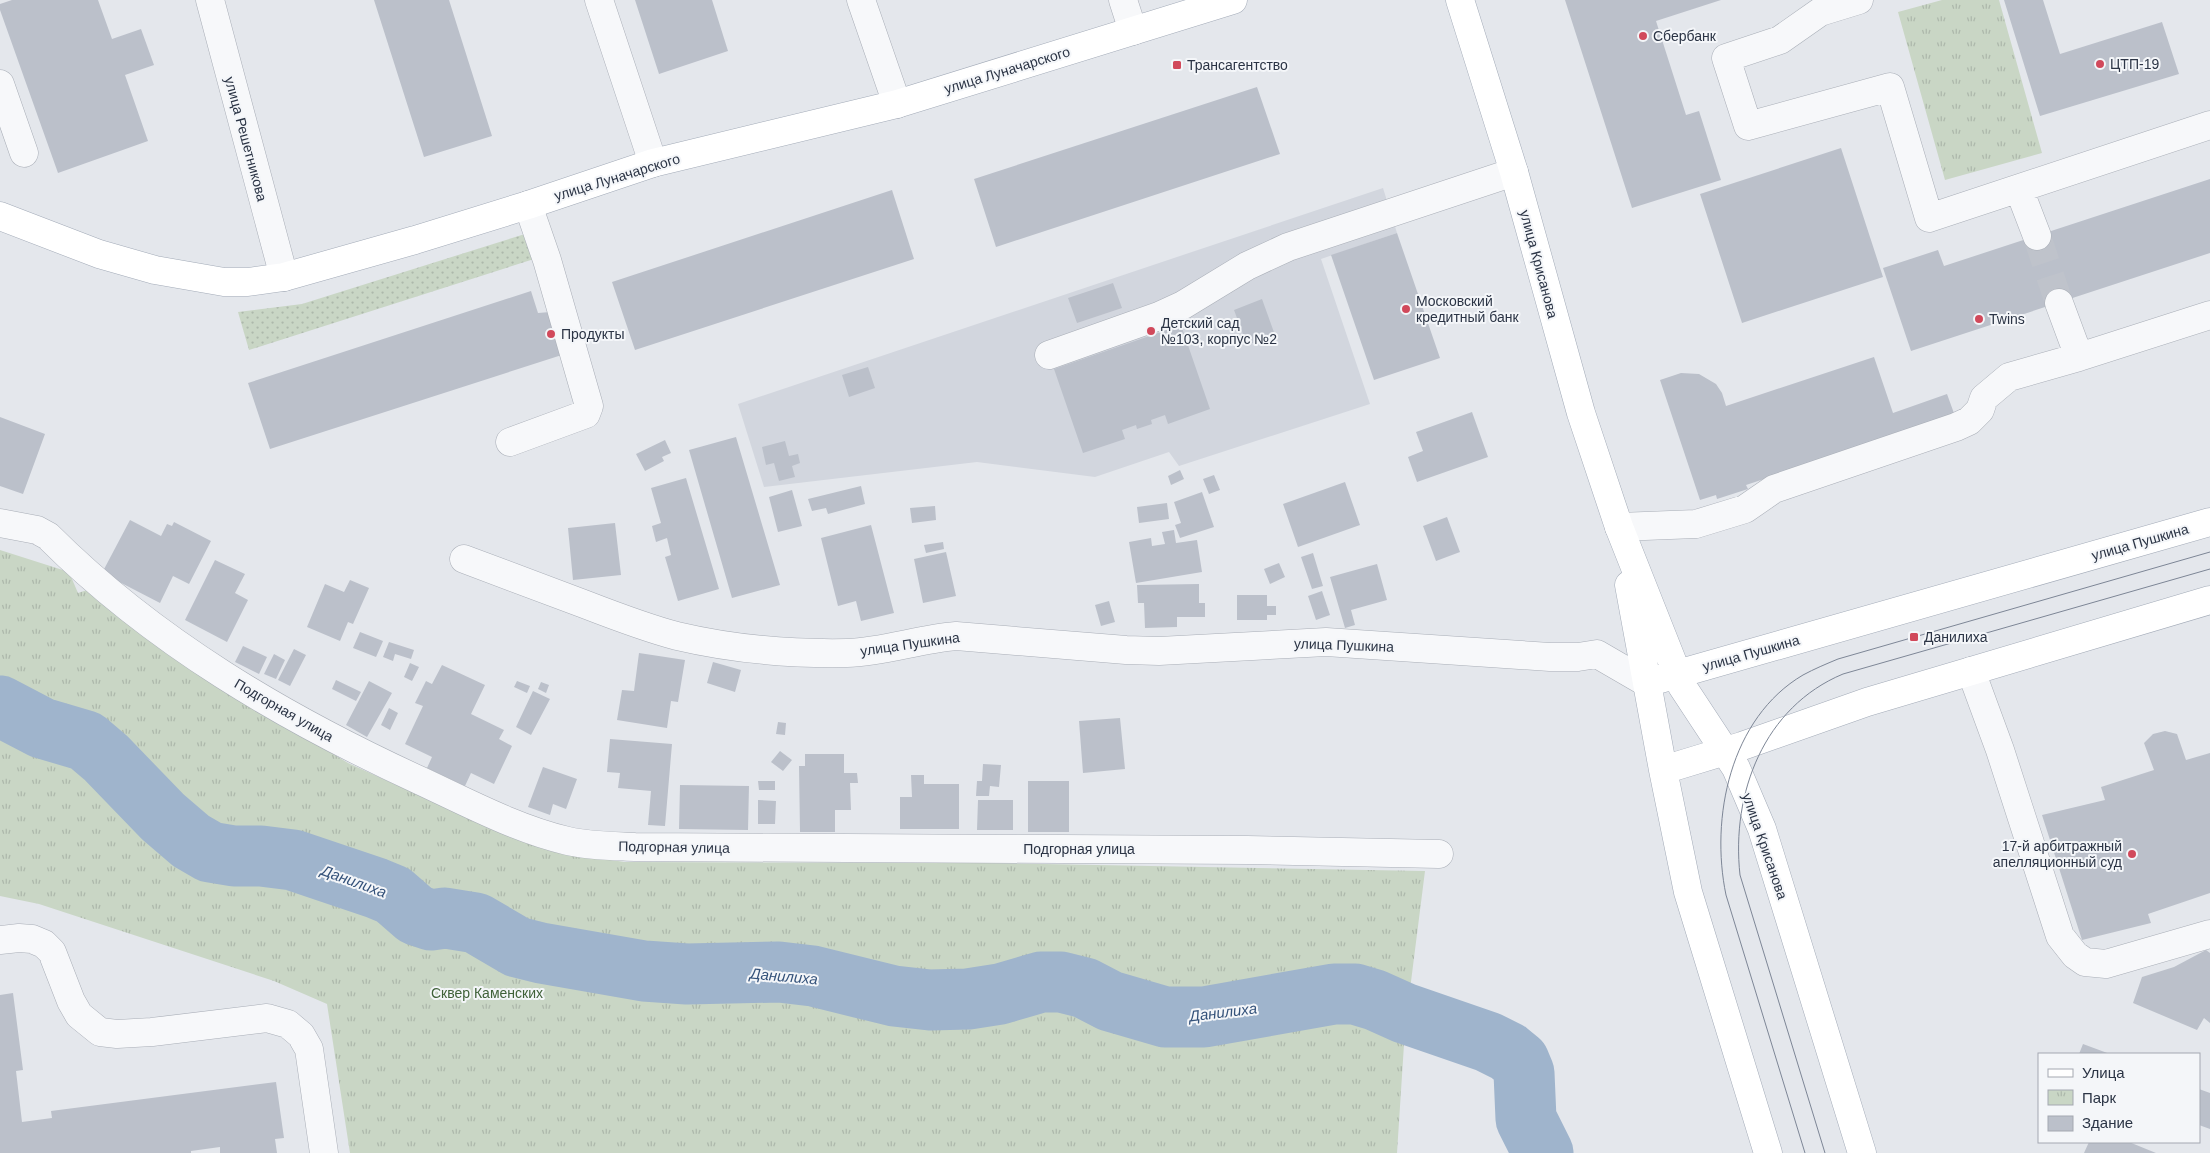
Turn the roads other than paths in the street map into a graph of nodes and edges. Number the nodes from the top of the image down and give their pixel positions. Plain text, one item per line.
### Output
1 (210, 0) edge
2 (599, 0) edge
3 (862, 0) edge
4 (1123, 0) edge
5 (1233, 0) edge
6 (1460, 0) edge
7 (1859, 0) edge
8 (1133, 32) junction
9 (0, 84) edge
10 (896, 104) junction
11 (2210, 125) edge
12 (24, 153) dead end
13 (653, 163) junction
14 (1514, 172) junction
15 (2019, 189) junction
16 (528, 205) junction
17 (0, 216) edge
18 (2036, 236) tunnel mouth
19 (284, 277) junction
20 (2059, 303) tunnel mouth
21 (2210, 314) edge
22 (1049, 355) dead end
23 (2078, 357) junction
24 (510, 442) dead end
25 (2210, 522) edge
26 (0, 523) edge
27 (1619, 527) junction
28 (464, 559) dead end
29 (2210, 600) edge
30 (1971, 672) junction
31 (1677, 674) junction
32 (1646, 683) junction
33 (1725, 751) junction
34 (1662, 770) junction
35 (1439, 854) dead end
36 (2210, 934) edge
37 (0, 940) edge
38 (324, 1153) edge
39 (1768, 1153) edge
40 (1862, 1153) edge

1 - 19 street, улица Решетникова
2 - 13 street
3 - 10 street
4 - 8 street
5 - 8 main road, улица Луначарского
6 - 14 main road, улица Крисанова
7 - 15 street
8 - 10 main road, улица Луначарского
9 - 12 street
10 - 13 main road, улица Луначарского
11 - 15 street
13 - 16 main road, улица Луначарского
14 - 22 street
14 - 27 main road, улица Крисанова
15 - 18 street
16 - 19 main road, улица Луначарского
16 - 24 street
17 - 19 main road, улица Луначарского
20 - 23 street
21 - 23 street
23 - 27 street
25 - 31 main road, улица Пушкина
26 - 35 street, Подгорная улица
27 - 31 main road, улица Крисанова
27 - 32 main road, улица Крисанова
28 - 32 street, улица Пушкина
29 - 30 main road
30 - 33 main road
30 - 36 street
31 - 32 main road, улица Пушкина
31 - 33 main road, улица Крисанова
32 - 34 main road, улица Крисанова
33 - 34 main road
33 - 40 main road, улица Крисанова
34 - 39 main road, улица Крисанова
37 - 38 street

